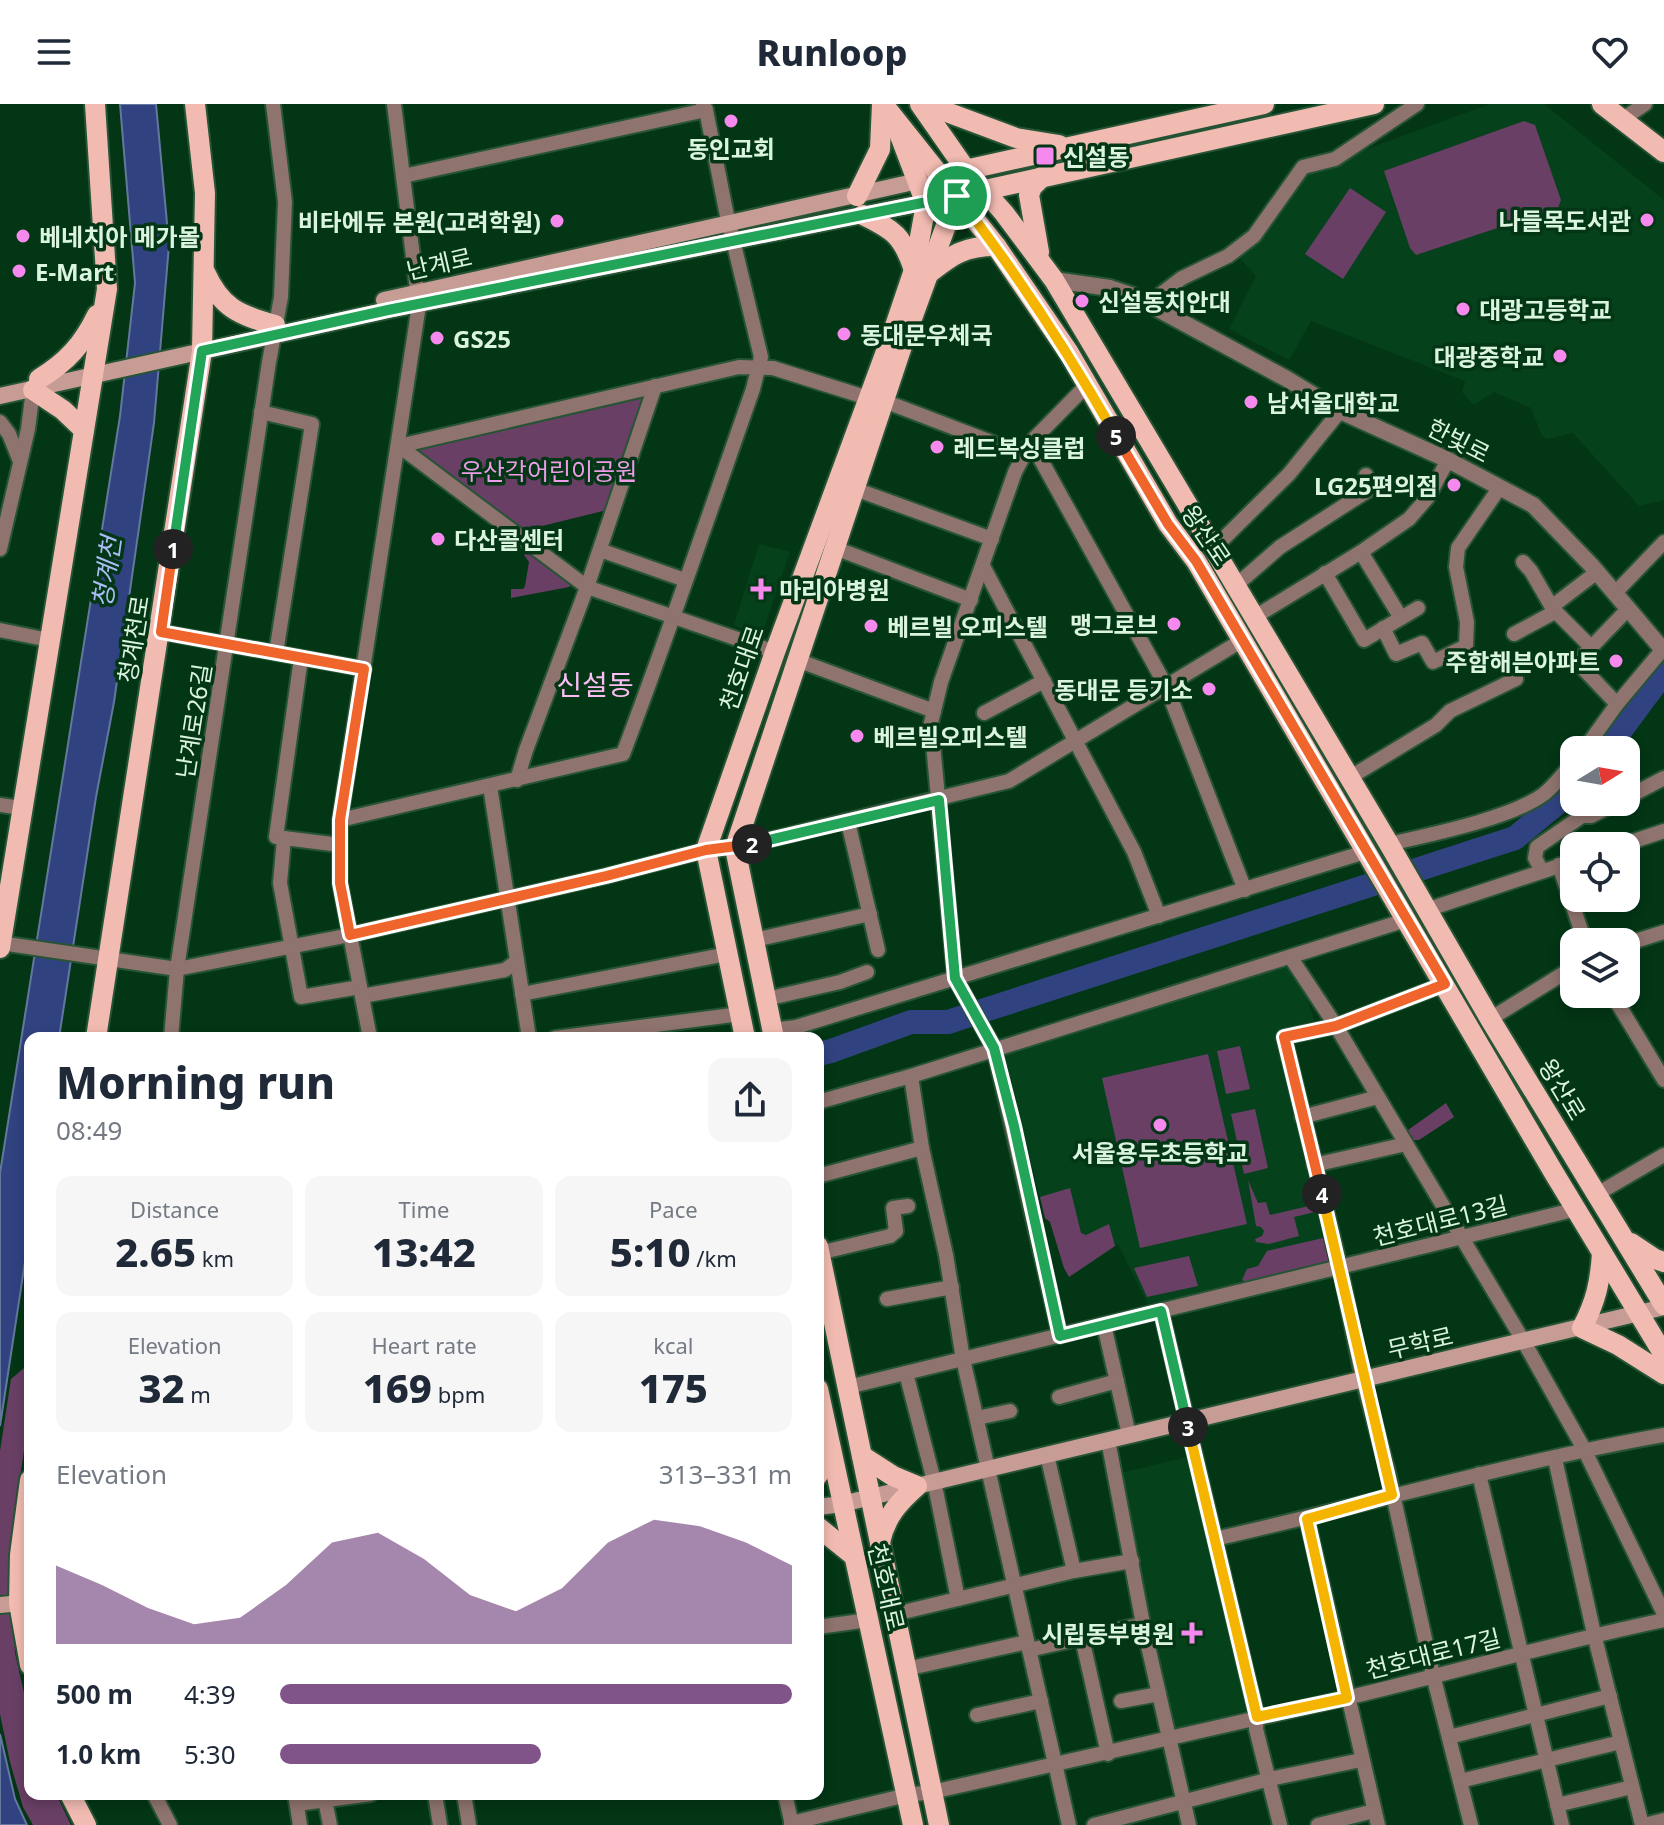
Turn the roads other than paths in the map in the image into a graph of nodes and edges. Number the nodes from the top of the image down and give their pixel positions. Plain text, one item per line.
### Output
1 (95, 104) edge
2 (195, 104) edge
3 (202, 104) edge
4 (273, 104) edge
5 (394, 104) edge
6 (882, 104) edge
7 (923, 104) edge
8 (1264, 104) edge
9 (1374, 104) edge
10 (1417, 104) edge
11 (1602, 104) edge
12 (1645, 104) edge
13 (704, 107) edge
14 (1623, 119) junction
15 (895, 121) junction
16 (1075, 147) junction
17 (1664, 152) edge
18 (1039, 154) junction
19 (966, 170) junction
20 (403, 176) junction
21 (940, 176) junction
22 (1043, 176) junction
23 (917, 182) junction
24 (984, 190) junction
25 (957, 196) junction
26 (926, 204) junction
27 (860, 205) junction
28 (729, 223) junction
29 (734, 242) junction
30 (996, 246) junction
31 (1040, 260) junction
32 (204, 269) junction
33 (921, 272) junction
34 (1054, 280) junction
35 (106, 297) junction
36 (418, 299) junction
37 (1153, 306) junction
38 (274, 330) junction
39 (197, 347) junction
40 (759, 366) junction
41 (91, 372) junction
42 (36, 384) junction
43 (1087, 385) junction
44 (655, 386) junction
45 (0, 388) edge
46 (0, 396) edge
47 (876, 399) junction
48 (1340, 411) junction
49 (261, 412) junction
50 (0, 422) edge
51 (84, 430) junction
52 (399, 446) junction
53 (1028, 448) junction
54 (19, 459) junction
55 (1448, 460) junction
56 (1366, 475) dead end
57 (1500, 487) junction
58 (855, 489) junction
59 (992, 539) junction
60 (1664, 542) edge
61 (835, 548) junction
62 (0, 549) edge
63 (1213, 549) junction
64 (600, 550) junction
65 (1361, 552) junction
66 (1523, 562) dead end
67 (983, 566) junction
68 (1597, 572) junction
69 (1325, 573) junction
70 (685, 580) junction
71 (587, 587) junction
72 (1234, 587) junction
73 (1615, 593) junction
74 (971, 600) junction
75 (1418, 608) dead end
76 (1553, 609) junction
77 (1628, 609) junction
78 (1253, 618) junction
79 (1401, 618) junction
80 (674, 619) junction
81 (1383, 628) junction
82 (0, 630) edge
83 (161, 632) junction
84 (1514, 634) dead end
85 (49, 640) junction
86 (1241, 641) junction
87 (227, 646) junction
88 (1592, 648) junction
89 (1663, 650) edge
90 (775, 652) junction
91 (276, 653) junction
92 (301, 658) junction
93 (797, 660) junction
94 (364, 669) junction
95 (1516, 679) dead end
96 (1044, 681) junction
97 (1166, 686) junction
98 (1617, 704) junction
99 (934, 711) junction
100 (984, 713) dead end
101 (1594, 736) edge
102 (1076, 741) junction
103 (1560, 776) edge
104 (1349, 778) junction
105 (1664, 778) edge
106 (517, 780) junction
107 (490, 786) junction
108 (1640, 791) edge
109 (939, 800) junction
110 (0, 805) edge
111 (22, 808) junction
112 (1582, 816) edge
113 (340, 820) junction
114 (848, 822) junction
115 (1664, 831) edge
116 (280, 837) junction
117 (1640, 839) edge
118 (340, 845) junction
119 (1390, 846) junction
120 (735, 848) junction
121 (706, 850) junction
122 (1367, 854) junction
123 (1560, 865) edge
124 (1542, 871) junction
125 (1245, 890) junction
126 (507, 899) junction
127 (1423, 905) junction
128 (1402, 912) junction
129 (870, 914) junction
130 (1159, 916) junction
131 (1664, 932) edge
132 (350, 935) junction
133 (754, 940) junction
134 (1640, 940) edge
135 (3, 945) edge
136 (292, 946) junction
137 (878, 950) dead end
138 (727, 954) junction
139 (102, 958) junction
140 (1291, 958) junction
141 (517, 961) junction
142 (177, 969) junction
143 (867, 972) dead end
144 (1560, 976) edge
145 (957, 981) junction
146 (1445, 984) junction
147 (361, 992) junction
148 (522, 994) junction
149 (766, 999) junction
150 (1620, 1008) edge
151 (740, 1014) junction
152 (1490, 1019) junction
153 (1336, 1026) junction
154 (96, 1032) edge
155 (172, 1032) edge
156 (369, 1032) edge
157 (528, 1032) edge
158 (601, 1032) edge
159 (743, 1032) edge
160 (773, 1032) edge
161 (780, 1032) edge
162 (992, 1044) junction
163 (911, 1076) junction
164 (1664, 1080) edge
165 (1378, 1097) junction
166 (824, 1100) edge
167 (1302, 1117) junction
168 (1406, 1144) junction
169 (922, 1148) junction
170 (1664, 1155) edge
171 (1314, 1165) junction
172 (824, 1174) edge
173 (1597, 1194) junction
174 (901, 1207) dead end
175 (1577, 1209) junction
176 (1462, 1239) junction
177 (1624, 1239) junction
178 (824, 1249) edge
179 (1602, 1253) junction
180 (1664, 1262) edge
181 (1340, 1267) junction
182 (824, 1274) edge
183 (952, 1287) junction
184 (887, 1299) dead end
185 (1664, 1306) edge
186 (1161, 1311) junction
187 (1639, 1314) junction
188 (1104, 1325) junction
189 (1582, 1328) junction
190 (1060, 1336) junction
191 (1524, 1342) junction
192 (1664, 1355) edge
193 (963, 1359) junction
194 (906, 1373) junction
195 (1664, 1374) edge
196 (1363, 1380) junction
197 (1117, 1381) junction
198 (848, 1387) junction
199 (1059, 1397) dead end
200 (1010, 1411) dead end
201 (824, 1417) edge
202 (977, 1418) junction
203 (1187, 1421) junction
204 (1129, 1435) junction
205 (1664, 1435) edge
206 (1108, 1440) junction
207 (1584, 1449) junction
208 (831, 1450) junction
209 (1047, 1455) junction
210 (862, 1456) junction
211 (1555, 1459) junction
212 (824, 1463) edge
213 (989, 1468) junction
214 (1479, 1474) junction
215 (925, 1484) junction
216 (1392, 1495) junction
217 (870, 1496) junction
218 (842, 1504) junction
219 (1307, 1519) junction
220 (24, 1525) edge
221 (824, 1532) edge
222 (1215, 1539) junction
223 (880, 1544) junction
224 (854, 1556) junction
225 (1132, 1561) junction
226 (1074, 1571) junction
227 (1016, 1585) junction
228 (958, 1599) junction
229 (13, 1604) edge
230 (895, 1614) junction
231 (1664, 1617) edge
232 (868, 1620) junction
233 (1143, 1624) junction
234 (824, 1626) edge
235 (1594, 1634) junction
236 (1082, 1638) junction
237 (24, 1643) edge
238 (1028, 1646) junction
239 (1520, 1653) junction
240 (906, 1669) junction
241 (1433, 1675) junction
242 (1159, 1694) junction
243 (1610, 1696) junction
244 (1347, 1698) junction
245 (1041, 1701) junction
246 (1121, 1701) dead end
247 (977, 1715) dead end
248 (1535, 1715) junction
249 (1257, 1717) junction
250 (1449, 1737) junction
251 (1169, 1739) junction
252 (1621, 1742) junction
253 (1108, 1754) junction
254 (1361, 1760) junction
255 (1546, 1761) junction
256 (1055, 1765) junction
257 (1270, 1779) junction
258 (1460, 1781) junction
259 (1632, 1787) junction
260 (932, 1792) junction
261 (907, 1795) junction
262 (73, 1800) edge
263 (157, 1800) edge
264 (296, 1800) edge
265 (325, 1800) edge
266 (436, 1800) edge
267 (465, 1800) edge
268 (786, 1800) edge
269 (1184, 1803) junction
270 (1557, 1805) junction
271 (1376, 1818) edge
272 (1664, 1820) edge
273 (791, 1824) edge
274 (86, 1825) edge
275 (170, 1825) edge
276 (300, 1825) edge
277 (330, 1825) edge
278 (440, 1825) edge
279 (469, 1825) edge
280 (913, 1825) edge
281 (939, 1825) edge
282 (1069, 1825) edge
283 (1094, 1825) edge
284 (1189, 1825) edge
285 (1280, 1825) edge
286 (1318, 1825) edge
287 (1471, 1825) edge
288 (1562, 1825) edge
289 (1643, 1825) edge

1 - 35 main road
2 - 3 street
2 - 32 main road, 청계천로
4 - 38 street, 난계로26길
5 - 20 street
6 - 15 main road
6 - 27 main road
7 - 16 main road
7 - 19 main road, 왕산로
8 - 16 main road
9 - 22 main road
10 - 37 street
11 - 14 main road
12 - 14 street
13 - 20 street
13 - 28 street
14 - 17 main road
15 - 21 main road, 왕산로
15 - 23 main road
16 - 18 main road
18 - 19 main road
18 - 22 main road
19 - 21 main road
19 - 24 main road, 왕산로
19 - 25 main road
20 - 36 street
21 - 23 main road, 난계로
21 - 25 main road, 왕산로
21 - 26 main road
22 - 24 main road
22 - 31 main road
23 - 26 main road
23 - 27 main road, 난계로
24 - 25 main road
24 - 31 main road, 왕산로
25 - 26 main road, 난계로
25 - 30 main road, 왕산로
25 - 33 main road
26 - 27 main road, 난계로
26 - 33 main road
27 - 28 main road, 난계로
27 - 29 main road, 난계로
27 - 33 main road
28 - 29 street
28 - 36 main road, 난계로
29 - 36 main road, 난계로
29 - 40 street
30 - 33 main road
30 - 43 main road, 왕산로
31 - 34 main road, 왕산로
32 - 38 main road
32 - 39 main road, 청계천로
33 - 47 main road, 천호대로
34 - 37 street, 한빛로
34 - 63 main road, 왕산로
35 - 41 main road
35 - 42 main road
36 - 38 main road, 난계로
36 - 52 street
37 - 48 street, 한빛로
38 - 39 main road, 난계로
38 - 49 street, 난계로26길
39 - 41 main road, 난계로
39 - 83 main road, 청계천로
40 - 44 street
40 - 47 street
40 - 70 street
41 - 42 main road
41 - 51 main road
42 - 45 main road
42 - 46 main road
42 - 51 main road
42 - 54 street
43 - 53 street
43 - 86 main road, 왕산로
44 - 52 street
44 - 64 street
47 - 53 street
47 - 58 main road, 천호대로
47 - 90 main road, 천호대로
48 - 55 street, 한빛로
48 - 63 street, 왕산로
49 - 87 street, 난계로26길
49 - 91 street
50 - 54 street
51 - 85 main road
52 - 71 street
52 - 94 street
53 - 59 street
53 - 97 street
54 - 62 street
55 - 57 street, 한빛로
55 - 65 street
56 - 72 street, 왕산로
57 - 68 street, 한빛로
57 - 81 street
58 - 59 street
58 - 61 main road, 천호대로
59 - 67 street
60 - 73 street
61 - 74 street
61 - 93 main road, 천호대로
63 - 72 main road, 왕산로
64 - 70 street
64 - 71 street
65 - 69 street
65 - 79 street
66 - 76 street
67 - 74 street
67 - 96 street
68 - 73 street, 한빛로
68 - 76 street
69 - 78 street
69 - 81 street
70 - 80 street
71 - 80 street
71 - 106 street
72 - 78 main road, 왕산로
73 - 77 street, 한빛로
74 - 99 street
75 - 79 street
76 - 84 street
76 - 88 street
77 - 88 street
77 - 89 street, 한빛로
78 - 104 main road, 왕산로
79 - 81 street
80 - 90 street
80 - 106 street
82 - 85 street
83 - 87 street
83 - 139 main road, 청계천로
85 - 111 main road
86 - 97 street
86 - 122 main road, 왕산로
87 - 91 street
87 - 142 street, 난계로26길
88 - 98 street
89 - 98 street
90 - 121 main road, 천호대로
91 - 92 street
92 - 94 street
92 - 116 street
93 - 99 street
93 - 120 main road, 천호대로
94 - 113 street
95 - 104 street
96 - 100 street
96 - 102 street
97 - 102 street
97 - 125 street
98 - 101 street
99 - 109 street
102 - 109 street
102 - 130 street
103 - 119 street
104 - 119 main road, 왕산로
105 - 108 street
106 - 107 street
107 - 113 street
107 - 126 street
109 - 114 street
109 - 145 street
110 - 111 street
111 - 135 main road
112 - 124 street
113 - 118 street
114 - 120 street
114 - 129 street
115 - 117 street
116 - 118 street
116 - 136 street
118 - 132 street
119 - 127 main road, 왕산로
120 - 121 street
120 - 133 main road, 천호대로
121 - 126 street
121 - 138 main road
122 - 125 street
122 - 128 main road, 왕산로
123 - 124 street
124 - 127 street
125 - 130 street
126 - 132 street
126 - 141 street
127 - 152 main road, 왕산로
128 - 140 street
128 - 146 main road, 왕산로
129 - 133 street
129 - 137 street
130 - 145 street
131 - 134 street
132 - 136 street
132 - 147 street
133 - 149 main road, 천호대로
135 - 139 street
136 - 142 street
136 - 147 street
138 - 148 street
138 - 151 main road
139 - 142 street
139 - 154 main road, 청계천로
140 - 153 street
140 - 162 street
141 - 147 street
141 - 148 street
142 - 155 street, 난계로26길
143 - 149 street
144 - 152 street
145 - 161 street
145 - 162 street
146 - 153 street
146 - 175 main road, 왕산로
147 - 156 street
148 - 157 street
149 - 160 main road, 천호대로
150 - 164 street
151 - 158 street
151 - 159 main road
152 - 173 main road, 왕산로
153 - 165 street
153 - 167 street
162 - 163 street
162 - 190 street
163 - 166 street
163 - 169 street
165 - 167 street
165 - 168 street
167 - 171 street
168 - 171 street
168 - 176 street
169 - 172 street
169 - 183 street
170 - 173 street
171 - 181 street
173 - 177 main road, 왕산로
174 - 178 street, 천호대로
175 - 176 street, 천호대로13길
175 - 179 main road, 왕산로
176 - 181 street, 천호대로13길
176 - 191 street
177 - 180 main road
177 - 185 main road, 왕산로
179 - 187 main road, 왕산로
179 - 189 main road
181 - 186 street, 천호대로13길
181 - 196 street
182 - 198 main road, 천호대로
183 - 184 street
183 - 193 street
185 - 187 main road, 무학로
186 - 188 street, 천호대로13길
186 - 203 street
187 - 189 main road, 무학로
187 - 192 main road, 왕산로
188 - 190 street, 천호대로13길
188 - 197 street
189 - 191 main road, 무학로
189 - 195 main road
190 - 193 street, 천호대로13길
191 - 196 main road, 무학로
191 - 207 street
193 - 194 street, 천호대로13길
193 - 202 street
194 - 198 street, 천호대로13길
194 - 215 street
196 - 203 main road, 무학로
196 - 216 street
197 - 199 street
197 - 204 street
198 - 210 main road, 천호대로
200 - 202 street
201 - 208 main road, 천호대로
202 - 213 street
203 - 204 main road, 무학로
203 - 222 street
204 - 206 main road, 무학로
205 - 207 street
206 - 209 main road, 무학로
206 - 225 street
207 - 211 street
207 - 231 street
208 - 212 main road
208 - 218 main road, 천호대로
209 - 213 main road, 무학로
209 - 226 street
210 - 215 main road
210 - 217 main road, 천호대로
211 - 214 street
211 - 235 street
213 - 215 main road, 무학로
213 - 227 street
214 - 216 street
214 - 239 street
215 - 217 main road, 무학로
215 - 223 main road
215 - 228 street
216 - 219 street
216 - 241 street
217 - 218 main road, 무학로
217 - 223 main road, 천호대로
218 - 224 main road, 천호대로
219 - 222 street
219 - 244 street
220 - 229 main road
221 - 224 main road
222 - 249 street
223 - 230 main road, 천호대로
224 - 232 main road, 천호대로
225 - 226 street, 천호대로
225 - 233 street
226 - 227 street, 천호대로
227 - 228 street, 천호대로
227 - 238 street
228 - 230 street, 천호대로
229 - 237 main road
230 - 240 main road, 천호대로
231 - 235 street, 천호대로17길
232 - 234 street
232 - 261 main road, 천호대로
233 - 236 street
233 - 242 street
235 - 239 street, 천호대로17길
235 - 243 street
236 - 238 street
236 - 253 street
238 - 240 street
238 - 245 street
239 - 241 street, 천호대로17길
239 - 248 street
240 - 260 main road, 천호대로
241 - 244 street, 천호대로17길
241 - 250 street
242 - 246 street
242 - 251 street
243 - 248 street
243 - 252 street
244 - 249 street, 천호대로17길
244 - 254 street
245 - 247 street
245 - 256 street
248 - 250 street
248 - 255 street
249 - 251 street, 천호대로17길
249 - 257 street
250 - 258 street
251 - 253 street, 천호대로17길
251 - 269 street
252 - 255 street
252 - 259 street
253 - 256 street, 천호대로17길
254 - 257 street
254 - 271 street
255 - 258 street
255 - 270 street
256 - 260 street, 천호대로17길
256 - 282 street
257 - 269 street
257 - 285 street
258 - 287 street
259 - 270 street
259 - 289 street
260 - 261 street, 천호대로17길
260 - 281 main road, 천호대로
261 - 273 street
261 - 280 main road, 천호대로
262 - 274 main road
263 - 275 street
264 - 276 street
265 - 277 street
266 - 278 street
267 - 279 street
268 - 273 street
269 - 283 street
269 - 284 street
270 - 288 street
271 - 286 street
272 - 289 street

